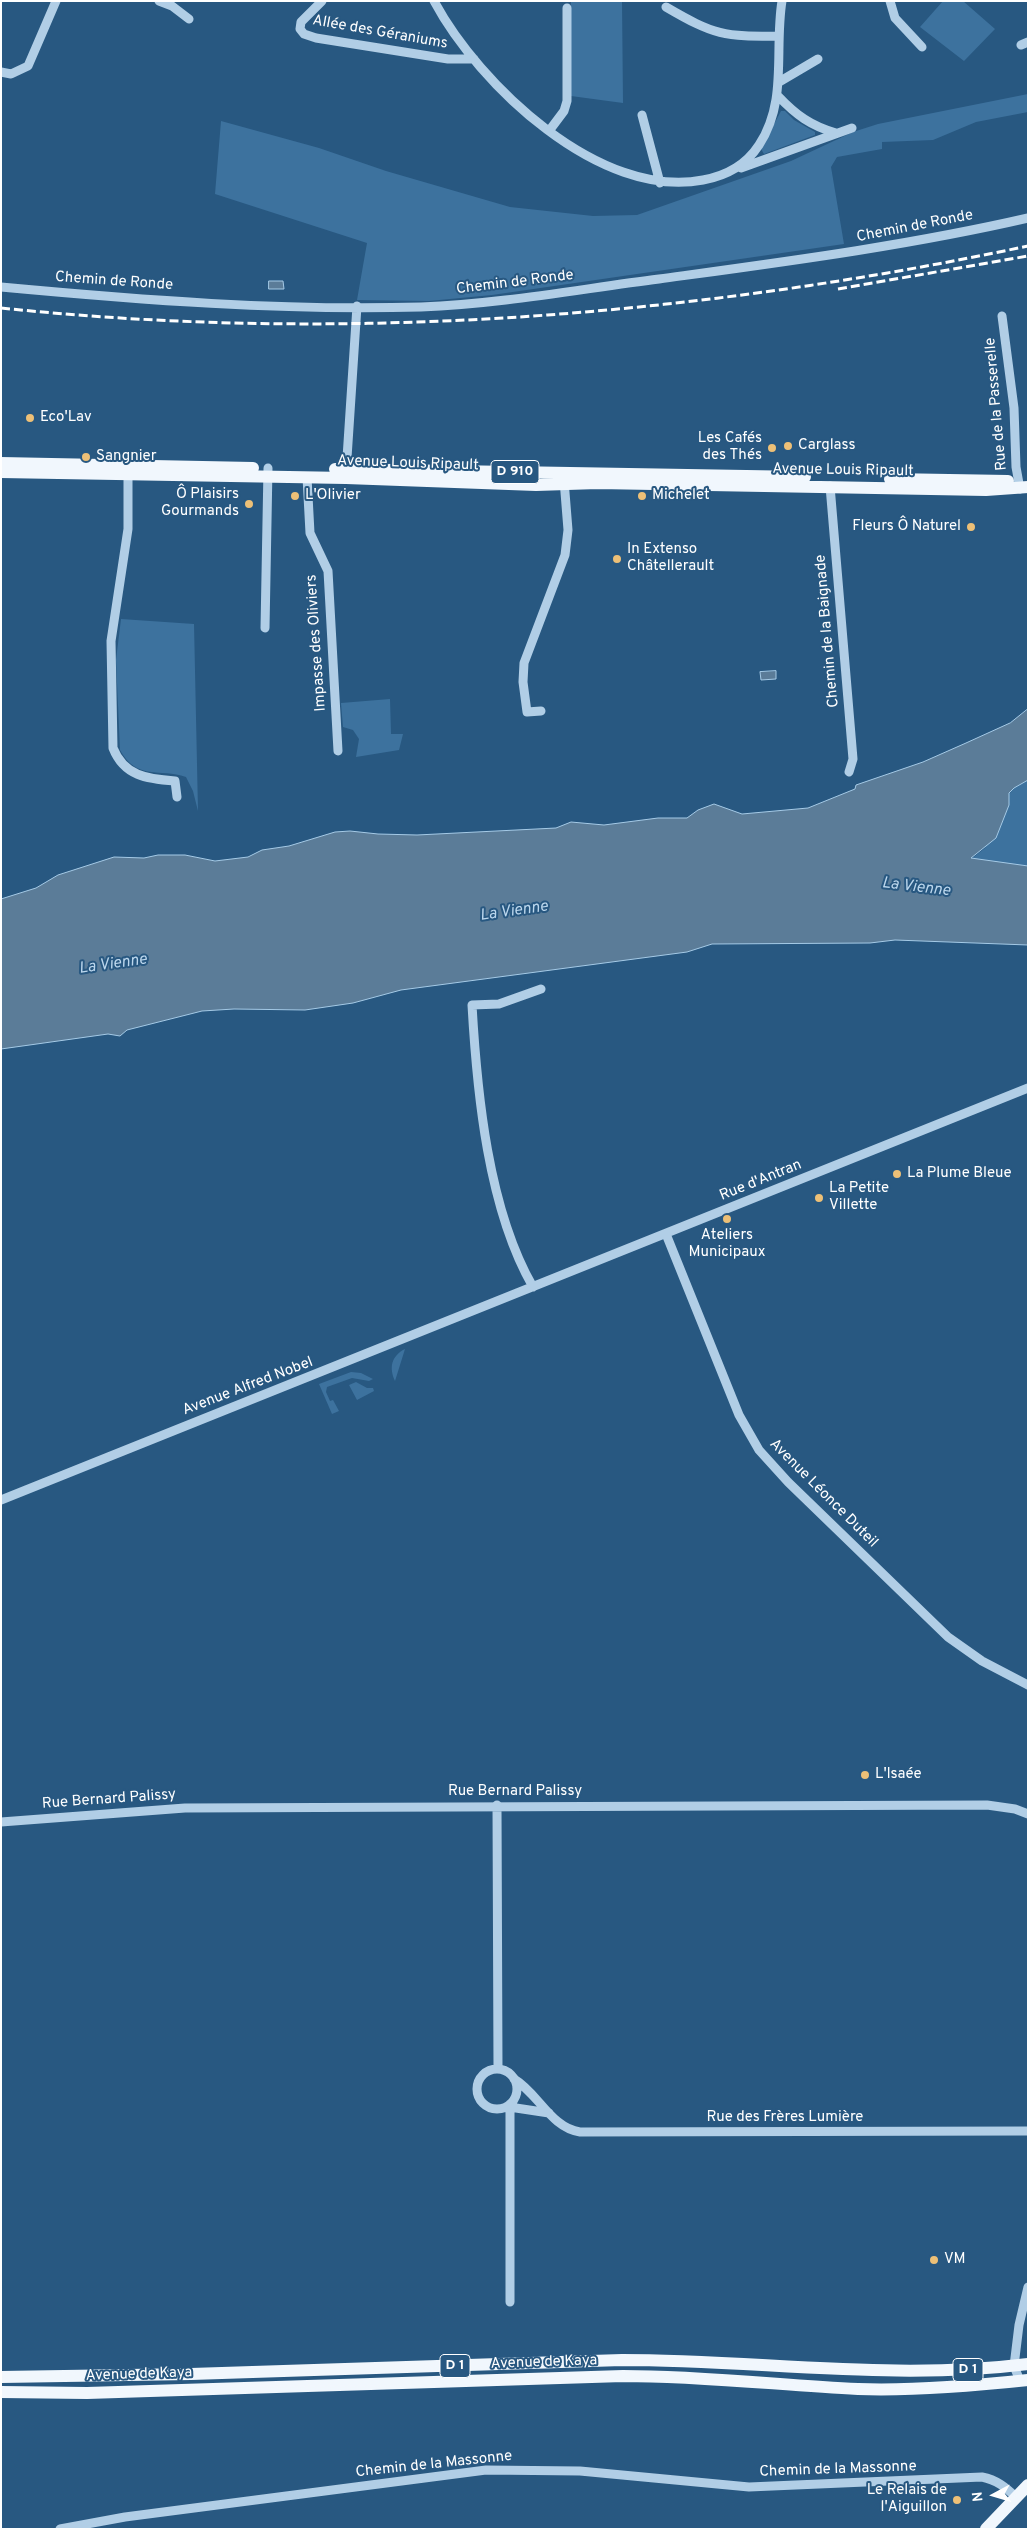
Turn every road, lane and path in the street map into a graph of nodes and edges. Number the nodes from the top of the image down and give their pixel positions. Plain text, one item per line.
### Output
1 (56, 1) edge
2 (159, 1) edge
3 (322, 1) edge
4 (434, 1) edge
5 (782, 1) edge
6 (890, 1) edge
7 (666, 6) dead end
8 (567, 8) dead end
9 (189, 19) dead end
10 (779, 36) junction
11 (922, 47) dead end
12 (474, 59) junction
13 (818, 59) dead end
14 (1, 72) edge
15 (779, 82) junction
16 (778, 96) junction
17 (642, 115) dead end
18 (852, 128) dead end
19 (549, 131) junction
20 (836, 134) junction
21 (731, 171) junction
22 (660, 183) junction
23 (1028, 218) edge
24 (1, 287) edge
25 (357, 306) junction
26 (1002, 316) dead end
27 (1, 464) edge
28 (128, 470) junction
29 (1, 472) edge
30 (268, 472) junction
31 (346, 474) junction
32 (307, 477) junction
33 (564, 478) junction
34 (1024, 484) edge
35 (830, 486) junction
36 (265, 628) dead end
37 (541, 711) dead end
38 (338, 751) dead end
39 (850, 772) dead end
40 (177, 797) dead end
41 (541, 989) dead end
42 (1028, 1088) edge
43 (666, 1234) junction
44 (533, 1287) junction
45 (504, 1299) joint
46 (1, 1500) edge
47 (1028, 1684) edge
48 (497, 1805) junction
49 (1028, 1814) edge
50 (1, 1822) edge
51 (498, 2069) junction
52 (514, 2079) junction
53 (510, 2104) junction
54 (549, 2113) junction
55 (1028, 2131) edge
56 (1028, 2287) edge
57 (510, 2302) dead end
58 (1028, 2364) edge
59 (1014, 2366) junction
60 (1, 2368) edge
61 (1, 2376) edge
62 (97, 2377) junction
63 (1024, 2381) edge
64 (1, 2392) edge
65 (1028, 2485) edge
66 (1016, 2497) junction
67 (60, 2529) edge
68 (986, 2529) edge

1 - 14 street
2 - 9 street
3 - 12 street, Allée des Géraniums
4 - 12 street
5 - 10 street
6 - 11 street
7 - 10 street
8 - 19 street
10 - 15 street
12 - 19 street
13 - 15 street
15 - 16 street
16 - 20 street
16 - 21 street
17 - 22 street
18 - 20 street
19 - 22 street
20 - 21 street
21 - 22 street
23 - 25 street, Chemin de Ronde
24 - 25 street, Chemin de Ronde
25 - 31 street
26 - 34 street, Rue de la Passerelle
27 - 28 main road, Avenue Louis Ripault / D 910
28 - 29 main road, Avenue Louis Ripault / D 910
28 - 30 main road, Avenue Louis Ripault / D 910
28 - 40 street
30 - 31 main road, Avenue Louis Ripault / D 910
30 - 32 main road, Avenue Louis Ripault / D 910
30 - 36 street
31 - 32 main road, Avenue Louis Ripault / D 910
31 - 33 main road, Avenue Louis Ripault / D 910
32 - 38 street, Impasse des Oliviers
33 - 34 main road, Avenue Louis Ripault / D 910
33 - 35 main road, Avenue Louis Ripault / D 910
33 - 37 street
34 - 35 main road, Avenue Louis Ripault / D 910
35 - 39 street, Chemin de la Baignade
41 - 44 street
42 - 43 street, Rue d'Antran
43 - 44 street, Rue d'Antran
43 - 47 street, Avenue Léonce Duteil
44 - 45 street, Rue d'Antran
45 - 46 street, Avenue Alfred Nobel
48 - 49 street, Rue Bernard Palissy
48 - 50 street, Rue Bernard Palissy
48 - 51 street
51 - 52 street
51 - 53 street
52 - 53 street
52 - 54 street, Rue des Frères Lumière
53 - 54 street, Rue des Frères Lumière
53 - 57 street
54 - 55 street, Rue des Frères Lumière
56 - 59 street
58 - 59 main road, Avenue de Kaya / D 1
59 - 62 main road, Avenue de Kaya / D 1
59 - 63 street
60 - 62 main road
61 - 62 main road, Avenue de Kaya / D 1
63 - 64 main road, Avenue de Kaya / D 1
65 - 66 main road
66 - 67 street, Chemin de la Massonne
66 - 68 main road

